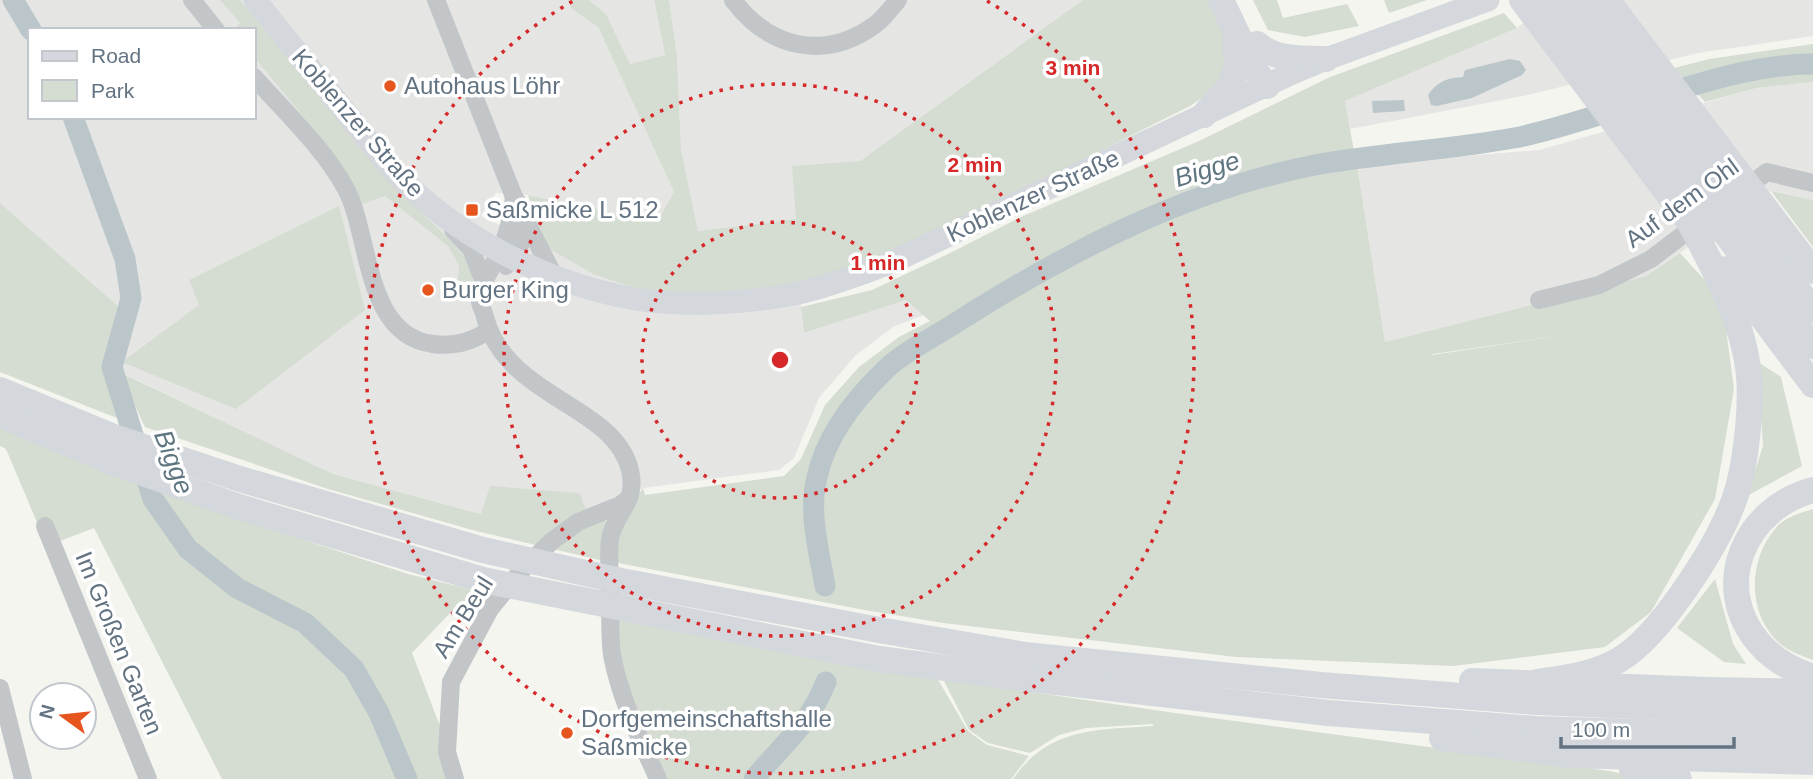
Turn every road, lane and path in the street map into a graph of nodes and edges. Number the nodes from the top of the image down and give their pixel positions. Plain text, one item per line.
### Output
1 (192, 0) edge
2 (256, 0) edge
3 (733, 0) edge
4 (898, 0) edge
5 (1221, 0) edge
6 (1236, 0) edge
7 (1488, 0) edge
8 (1522, 0) edge
9 (1550, 0) edge
10 (1578, 0) edge
11 (1607, 0) edge
12 (433, 1) edge
13 (214, 28) edge
14 (1234, 30) junction
15 (1257, 44) junction
16 (1326, 59) junction
17 (256, 79) edge
18 (1267, 86) junction
19 (1205, 115) junction
20 (1813, 183) edge
21 (514, 197) junction
22 (434, 210) junction
23 (527, 223) junction
24 (507, 253) junction
25 (1796, 262) edge
26 (553, 274) junction
27 (1733, 274) junction
28 (484, 282) junction
29 (1539, 300) dead end
30 (1813, 310) edge
31 (486, 322) junction
32 (1813, 346) edge
33 (1813, 386) edge
34 (0, 390) edge
35 (0, 415) edge
36 (1813, 490) edge
37 (630, 495) junction
38 (46, 526) dead end
39 (1019, 666) junction
40 (1813, 677) edge
41 (1537, 682) junction
42 (1321, 685) junction
43 (0, 688) edge
44 (1813, 691) edge
45 (1328, 713) junction
46 (1813, 713) edge
47 (1813, 737) edge
48 (1569, 755) junction
49 (1813, 762) edge
50 (23, 779) edge
51 (148, 779) edge
52 (455, 779) edge
53 (658, 779) edge
54 (1679, 779) edge

1 - 13 street
2 - 22 main road, Koblenzer Straße
3 - 4 street
5 - 14 highway
6 - 15 highway
7 - 16 main road, Koblenzer Straße
8 - 27 highway
9 - 27 highway
10 - 25 highway
11 - 25 highway
12 - 21 street
14 - 18 highway
14 - 19 highway
15 - 16 highway
15 - 18 highway
16 - 18 main road, Koblenzer Straße
17 - 31 street
18 - 19 main road, Koblenzer Straße
19 - 26 main road, Koblenzer Straße
20 - 29 street, Auf dem Ohl
21 - 23 street
21 - 24 street
22 - 24 main road, Koblenzer Straße
22 - 28 street
23 - 24 street
23 - 26 street
24 - 26 main road, Koblenzer Straße
24 - 28 street
24 - 31 street
25 - 30 highway
27 - 32 highway
27 - 33 highway
27 - 41 highway
28 - 31 street
31 - 37 street
34 - 39 highway
35 - 39 highway
36 - 40 highway
37 - 52 street, Am Beul
37 - 53 street
38 - 51 street, Im Großen Garten
39 - 42 highway
39 - 45 highway
41 - 42 highway
41 - 44 highway
42 - 46 highway
43 - 50 street
45 - 47 highway
45 - 48 highway
48 - 49 highway
48 - 54 highway

